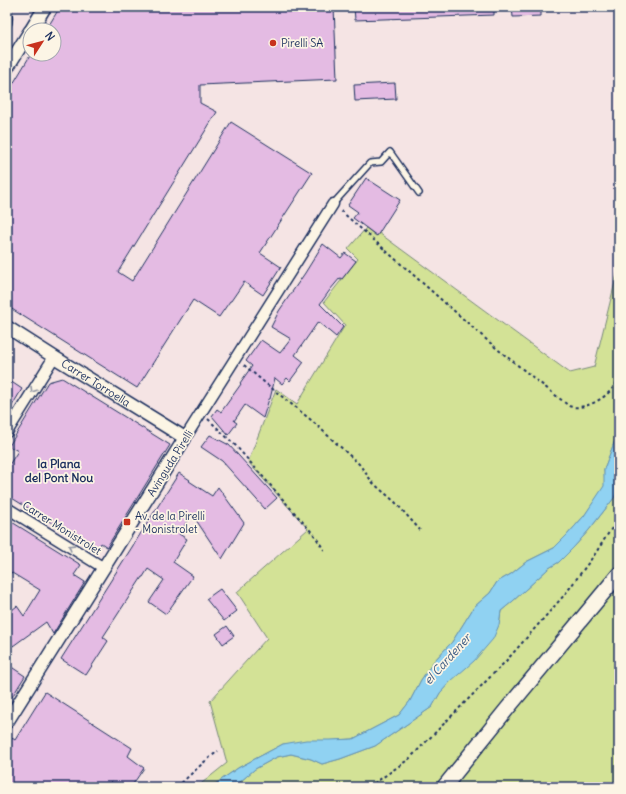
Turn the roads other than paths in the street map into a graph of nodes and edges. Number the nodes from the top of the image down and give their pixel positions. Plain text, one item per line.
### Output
1 (45, 7) edge
2 (7, 8) edge
3 (35, 22) edge
4 (7, 27) edge
5 (22, 43) edge
6 (7, 68) edge
7 (419, 193) dead end
8 (333, 204) joint
9 (7, 327) edge
10 (54, 357) junction
11 (7, 432) edge
12 (186, 438) junction
13 (7, 508) edge
14 (104, 568) junction
15 (619, 574) edge
16 (7, 722) edge
17 (444, 787) edge

1 - 3 street
2 - 4 lane
5 - 6 street
7 - 8 lane
8 - 12 street, Avinguda Pirelli
9 - 10 street, Carrer Torroella
10 -> 11 street
10 - 12 street, Carrer Torroella
12 - 14 street, Avinguda Pirelli
14 -> 13 street, Carrer Monistrolet
14 - 16 street, Avinguda Pirelli
15 - 17 main road

